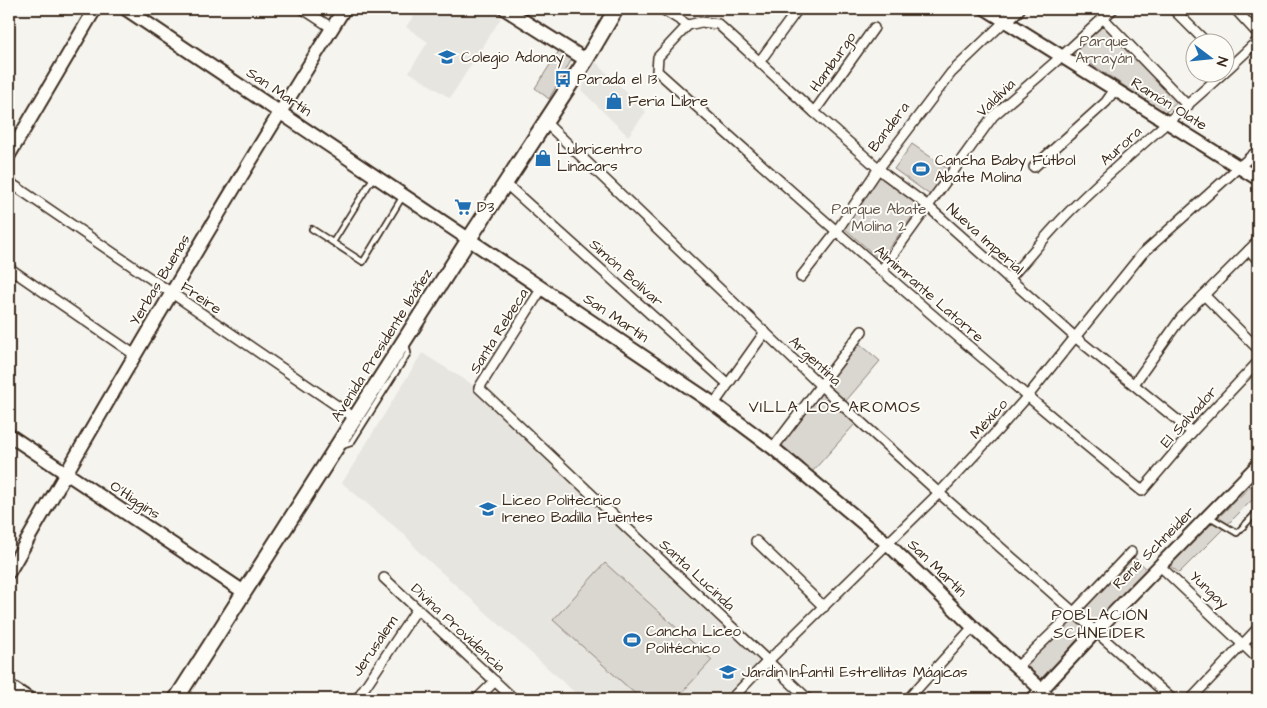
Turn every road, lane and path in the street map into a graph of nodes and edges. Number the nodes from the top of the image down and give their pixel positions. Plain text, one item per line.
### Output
1 (95, 9) edge
2 (126, 9) edge
3 (303, 9) edge
4 (344, 9) edge
5 (505, 9) edge
6 (616, 9) edge
7 (662, 9) edge
8 (798, 9) edge
9 (986, 9) edge
10 (1018, 9) edge
11 (1113, 9) edge
12 (1173, 9) edge
13 (1234, 9) edge
14 (1104, 18) junction
15 (1005, 21) junction
16 (688, 25) junction
17 (332, 28) junction
18 (874, 28) dead end
19 (1196, 32) edge
20 (1258, 34) edge
21 (1258, 40) edge
22 (1062, 56) junction
23 (1234, 59) edge
24 (586, 60) junction
25 (760, 61) junction
26 (1211, 82) edge
27 (1115, 89) junction
28 (1188, 106) junction
29 (280, 112) junction
30 (814, 112) junction
31 (545, 122) junction
32 (1168, 122) junction
33 (1258, 150) edge
34 (9, 155) edge
35 (1034, 167) dead end
36 (1240, 167) junction
37 (879, 168) junction
38 (375, 176) junction
39 (1258, 179) edge
40 (9, 182) edge
41 (505, 183) junction
42 (404, 195) junction
43 (928, 207) junction
44 (312, 229) dead end
45 (836, 232) junction
46 (469, 238) junction
47 (1258, 241) edge
48 (333, 242) junction
49 (1249, 250) junction
50 (1258, 260) edge
51 (9, 268) edge
52 (881, 271) junction
53 (801, 277) dead end
54 (1010, 279) junction
55 (542, 288) junction
56 (170, 294) junction
57 (1204, 295) junction
58 (862, 331) dead end
59 (766, 332) junction
60 (1075, 337) junction
61 (405, 338) junction
62 (1258, 349) edge
63 (135, 354) junction
64 (1258, 362) edge
65 (728, 384) junction
66 (1134, 384) junction
67 (820, 385) junction
68 (479, 388) joint
69 (1027, 397) junction
70 (714, 404) junction
71 (355, 418) junction
72 (1192, 432) junction
73 (9, 436) edge
74 (773, 448) junction
75 (335, 450) junction
76 (1258, 465) edge
77 (66, 474) junction
78 (1142, 491) joint
79 (939, 493) junction
80 (1258, 511) edge
81 (1209, 516) junction
82 (756, 541) dead end
83 (888, 544) junction
84 (1130, 552) dead end
85 (1160, 566) junction
86 (9, 572) edge
87 (384, 578) dead end
88 (244, 592) junction
89 (824, 607) junction
90 (417, 609) junction
91 (1073, 613) junction
92 (973, 627) junction
93 (1258, 628) edge
94 (1095, 632) junction
95 (1243, 644) junction
96 (1258, 659) edge
97 (768, 661) junction
98 (1017, 667) junction
99 (495, 681) junction
100 (9, 686) edge
101 (1037, 695) edge
102 (29, 699) edge
103 (176, 699) edge
104 (356, 699) edge
105 (478, 699) edge
106 (514, 699) edge
107 (731, 699) edge
108 (808, 699) edge
109 (908, 699) edge
110 (1052, 699) edge
111 (1172, 699) edge
112 (1191, 699) edge

1 - 34 street
2 - 29 street, San Martín
3 - 17 street
4 - 17 street, Yerbas Buenas
5 - 24 street
6 - 24 main road, Avenida Presidente Ibáñez
7 - 16 street
8 - 25 street
9 - 15 street, Ramón Olate
10 - 15 street, Bandera
11 - 14 street, Valdivia
12 - 19 street
13 - 20 street
14 - 22 street, Valdivia
14 - 28 street
15 - 22 street, Ramón Olate
15 - 37 street, Bandera
16 - 25 street, Nueva Imperial
16 - 45 street, Almimrante Latorre
17 - 29 street, Yerbas Buenas
18 - 30 street, Hamburgo
21 - 23 street, Aurora
22 - 27 street, Ramón Olate
22 - 43 street, Valdivia
24 - 31 main road, Avenida Presidente Ibáñez
25 - 30 street, Nueva Imperial
26 - 28 street, Aurora
27 - 32 street, Ramón Olate
27 - 35 street
28 - 32 street, Aurora
29 - 38 street, San Martín
29 - 56 street, Yerbas Buenas
30 - 37 street, Nueva Imperial
31 - 41 main road, Avenida Presidente Ibáñez
31 - 59 street, Argentina
32 - 36 street, Ramón Olate
32 - 54 street, Aurora
33 - 36 street, México
36 - 39 street, Ramón Olate
36 - 60 street, México
37 - 43 street, Nueva Imperial
37 - 45 street, Bandera
38 - 42 street, San Martín
38 - 48 lane
40 - 56 street, Freire
41 - 46 main road, Avenida Presidente Ibáñez
41 - 65 street, Simón Bolívar
42 - 46 street, San Martín
42 - 48 lane
43 - 52 street, Valdivia
43 - 54 street, Nueva Imperial
44 - 48 lane
45 - 52 street, Almimrante Latorre
45 - 53 street, Bandera
46 - 55 street, San Martín
46 - 61 main road, Avenida Presidente Ibáñez
47 - 49 street
49 - 50 street
49 - 57 street
51 - 63 street
52 - 69 street, Almimrante Latorre
54 - 60 street, Nueva Imperial
55 - 68 street, Santa Rebeca
55 - 70 street, San Martín
56 - 63 street, Yerbas Buenas
56 - 71 street, Freire
57 - 62 street
57 - 66 street
58 - 67 street
59 - 65 street
59 - 67 street, Argentina
60 - 66 street, Nueva Imperial
60 - 69 street, México
61 - 71 main road, Avenida Presidente Ibáñez
61 - 75 lane
63 - 77 street, Yerbas Buenas
64 - 72 street, El Salvador
65 - 70 street
66 - 72 street, Nueva Imperial
67 - 74 street
67 - 79 street, Argentina
68 - 97 street, Santa Lucinda
69 - 78 street, Almimrante Latorre
69 - 79 street, México
70 - 74 street, San Martín
71 - 75 main road, Avenida Presidente Ibáñez
72 - 78 street, El Salvador
73 - 77 street, O'Higgins
74 - 83 street, San Martín
75 - 88 main road, Avenida Presidente Ibáñez
76 - 81 street, René Schneider
77 - 86 street, Yerbas Buenas
77 - 88 street, O'Higgins
79 - 83 street, México
79 - 91 street, Argentina
80 - 81 lane
81 - 85 street, René Schneider
82 - 89 street
83 - 89 street, México
83 - 92 street, San Martín
84 - 91 street
85 - 94 street, René Schneider
85 - 95 street, Yungay
87 - 90 street, Divina Providencia
88 - 103 main road, Avenida Presidente Ibáñez
89 - 97 street, México
90 - 99 street, Divina Providencia
90 - 104 street, Jerusalem
91 - 94 street, Argentina
91 - 98 street
92 - 98 street, San Martín
92 - 109 street
93 - 95 street
94 - 101 street, René Schneider
94 - 111 street, Argentina
95 - 96 street, Yungay
95 - 112 street
97 - 107 street, México
97 - 108 street, Santa Lucinda
98 - 101 street, San Martín
99 - 105 street
99 - 106 street, Divina Providencia
100 - 102 street
101 - 110 street, San Martín

